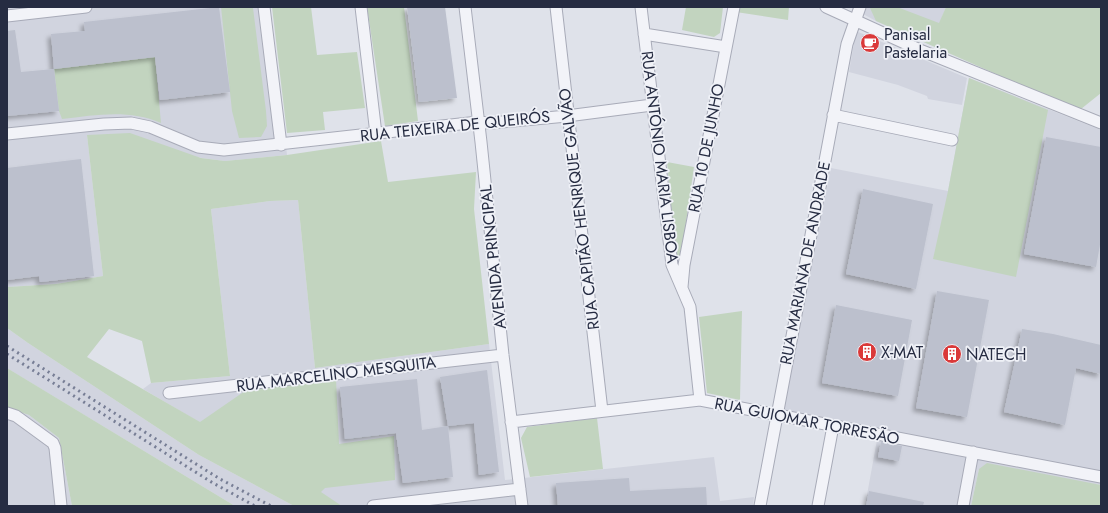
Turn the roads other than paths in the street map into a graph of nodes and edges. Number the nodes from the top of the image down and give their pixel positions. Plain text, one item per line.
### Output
1 (86, 7) edge
2 (264, 7) edge
3 (360, 7) edge
4 (465, 7) edge
5 (556, 7) edge
6 (641, 7) edge
7 (734, 7) edge
8 (826, 7) edge
9 (860, 7) edge
10 (7, 16) edge
11 (856, 20) junction
12 (644, 34) junction
13 (726, 47) junction
14 (652, 105) junction
15 (833, 115) junction
16 (567, 116) junction
17 (478, 122) junction
18 (1101, 124) edge
19 (7, 134) edge
20 (376, 134) junction
21 (952, 140) dead end
22 (281, 145) junction
23 (682, 290) junction
24 (503, 355) junction
25 (169, 393) dead end
26 (700, 400) junction
27 (602, 411) junction
28 (7, 413) edge
29 (776, 415) junction
30 (511, 422) junction
31 (833, 426) junction
32 (973, 452) junction
33 (1101, 477) edge
34 (520, 489) junction
35 (61, 506) edge
36 (373, 506) edge
37 (522, 506) edge
38 (760, 506) edge
39 (818, 506) edge
40 (963, 506) edge

1 - 10 street
2 - 22 street
3 - 20 street
4 - 17 street, AVENIDA PRINCIPAL
5 - 16 street, RUA CAPITÃO HENRIQUE GALVÃO
6 - 12 street, RUA ANTÓNIO MARIA LISBOA
7 - 13 street, RUA 10 DE JUNHO
8 - 11 street
9 - 11 street, RUA MARIANA DE ANDRADE
11 - 15 street, RUA MARIANA DE ANDRADE
11 - 18 street
12 - 13 street
12 - 14 street, RUA ANTÓNIO MARIA LISBOA
13 - 23 street, RUA 10 DE JUNHO
14 - 16 street, RUA TEIXEIRA DE QUEIRÓS
14 - 23 street, RUA ANTÓNIO MARIA LISBOA
15 - 21 street
15 - 29 street, RUA MARIANA DE ANDRADE
16 - 17 street, RUA TEIXEIRA DE QUEIRÓS
16 - 27 street, RUA CAPITÃO HENRIQUE GALVÃO
17 - 20 street, RUA TEIXEIRA DE QUEIRÓS
17 - 24 street, AVENIDA PRINCIPAL
19 - 22 street, RUA TEIXEIRA DE QUEIRÓS
20 - 22 street, RUA TEIXEIRA DE QUEIRÓS
23 - 26 street, RUA ANTÓNIO MARIA LISBOA
24 - 25 street, RUA MARCELINO MESQUITA
24 - 30 street, AVENIDA PRINCIPAL
26 - 27 street, RUA GUIOMAR TORRESÃO
26 - 29 street, RUA GUIOMAR TORRESÃO
27 - 30 street, RUA GUIOMAR TORRESÃO
28 - 35 street
29 - 31 street, RUA GUIOMAR TORRESÃO
29 - 38 street, RUA MARIANA DE ANDRADE
30 - 34 street, AVENIDA PRINCIPAL
31 - 32 street, RUA GUIOMAR TORRESÃO
31 - 39 street
32 - 33 street, RUA GUIOMAR TORRESÃO
32 - 40 street
34 - 36 street
34 - 37 street, AVENIDA PRINCIPAL

